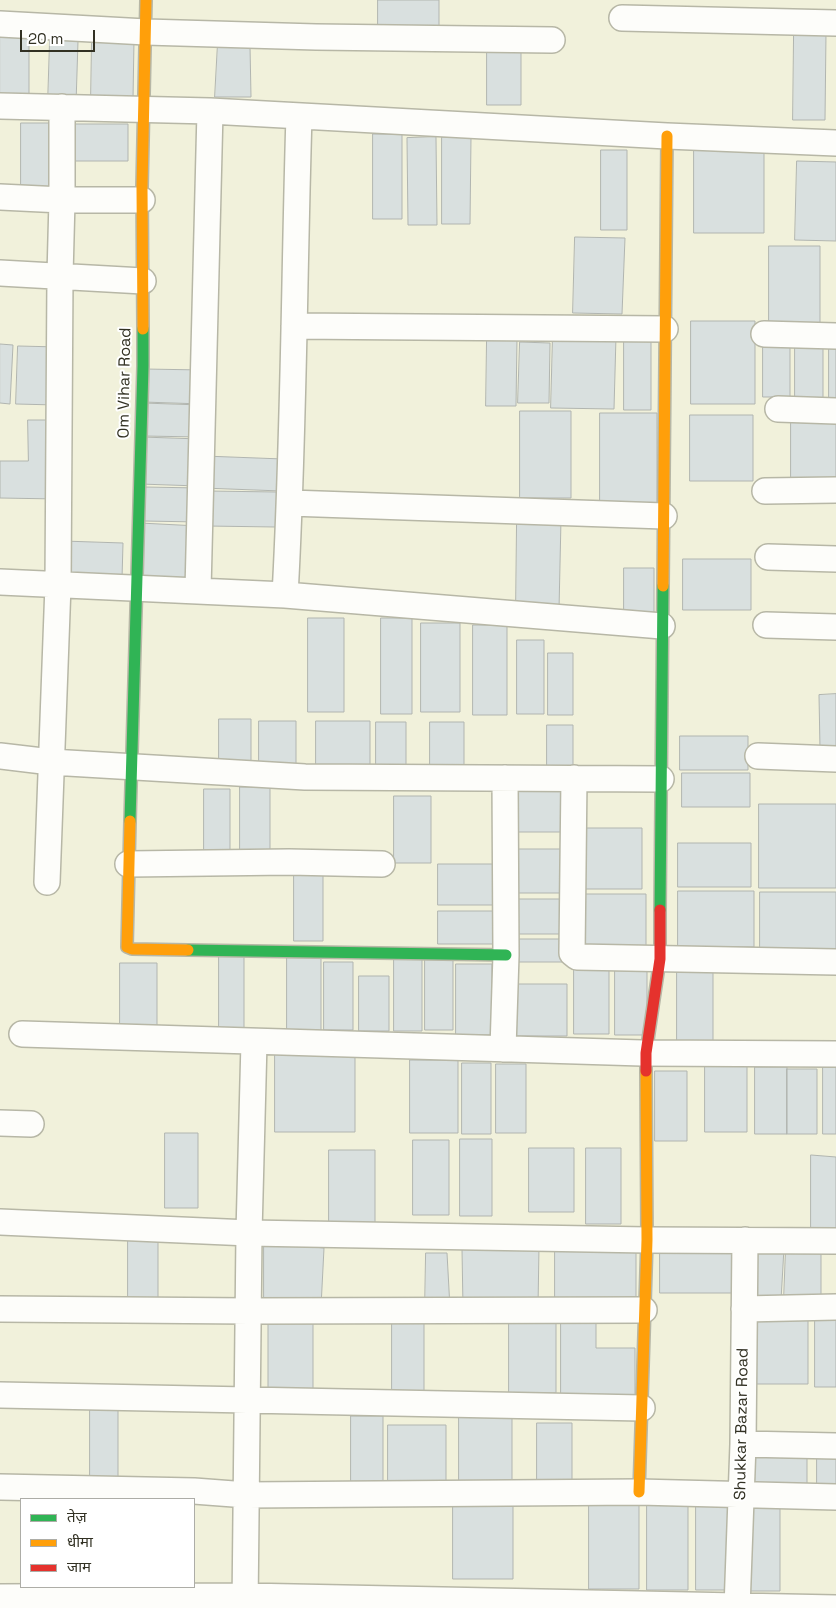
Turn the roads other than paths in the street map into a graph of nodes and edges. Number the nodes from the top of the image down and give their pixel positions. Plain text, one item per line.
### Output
1 (146, 0) edge
2 (622, 18) dead end
3 (836, 23) edge
4 (0, 24) edge
5 (146, 32) junction
6 (552, 40) dead end
7 (0, 106) edge
8 (62, 107) junction
9 (144, 109) junction
10 (210, 111) junction
11 (299, 116) junction
12 (666, 136) junction
13 (836, 143) edge
14 (0, 196) edge
15 (62, 200) junction
16 (142, 200) junction
17 (0, 273) edge
18 (60, 276) junction
19 (143, 281) junction
20 (294, 326) junction
21 (665, 329) junction
22 (764, 334) dead end
23 (836, 336) edge
24 (778, 408) dead end
25 (836, 411) edge
26 (765, 490) dead end
27 (836, 490) edge
28 (290, 503) junction
29 (664, 516) junction
30 (768, 557) dead end
31 (836, 559) edge
32 (0, 582) edge
33 (58, 585) junction
34 (137, 589) junction
35 (198, 590) junction
36 (285, 596) junction
37 (766, 625) dead end
38 (662, 626) junction
39 (836, 627) edge
40 (0, 756) edge
41 (758, 756) dead end
42 (836, 759) edge
43 (52, 762) junction
44 (131, 766) junction
45 (504, 778) junction
46 (574, 778) junction
47 (661, 779) junction
48 (128, 864) junction
49 (382, 864) dead end
50 (47, 882) dead end
51 (506, 955) junction
52 (660, 958) junction
53 (836, 962) edge
54 (22, 1034) dead end
55 (254, 1042) junction
56 (503, 1049) junction
57 (646, 1053) junction
58 (836, 1054) edge
59 (0, 1123) edge
60 (30, 1124) dead end
61 (0, 1222) edge
62 (249, 1233) junction
63 (647, 1240) junction
64 (745, 1240) junction
65 (836, 1241) edge
66 (836, 1308) edge
67 (0, 1309) edge
68 (744, 1309) junction
69 (644, 1310) junction
70 (249, 1311) junction
71 (0, 1395) edge
72 (248, 1401) junction
73 (642, 1408) junction
74 (743, 1444) junction
75 (836, 1446) edge
76 (0, 1487) edge
77 (639, 1492) junction
78 (247, 1495) junction
79 (741, 1496) junction
80 (836, 1497) edge
81 (0, 1597) edge
82 (245, 1602) edge
83 (737, 1607) edge
84 (836, 1608) edge

1 - 5 street, Om Vihar Road
2 - 3 street
4 - 5 street
5 - 6 street
5 - 9 street, Om Vihar Road
7 - 8 street
8 - 9 street
8 - 15 street
9 - 10 street
9 - 16 street, Om Vihar Road
10 - 11 street
10 - 35 street
11 - 12 street
11 - 20 street
12 - 13 street
12 - 21 street
14 - 15 street
15 - 16 street
15 - 18 street
16 - 19 street, Om Vihar Road
17 - 18 street
18 - 19 street
18 - 33 street
19 - 34 street, Om Vihar Road
20 - 21 street
20 - 28 street
21 - 29 street
22 - 23 street
24 - 25 street
26 - 27 street
28 - 29 street
28 - 36 street
29 - 38 street
30 - 31 street
32 - 33 street
33 - 34 street
33 - 43 street
34 - 35 street
34 - 44 street, Om Vihar Road
35 - 36 street
36 - 38 street
37 - 39 street
38 - 47 street
40 - 43 street
41 - 42 street
43 - 44 street
43 - 50 street
44 - 45 street
44 - 48 street, Om Vihar Road
45 - 46 street
45 - 51 street
46 - 47 street
46 - 52 street
47 - 52 street
48 - 49 street
48 - 51 street, Om Vihar Road
51 - 56 street
52 - 53 street
52 - 57 street
54 - 55 street
55 - 56 street
55 - 62 street
56 - 57 street
57 - 58 street
57 - 63 street
59 - 60 street
61 - 62 street
62 - 63 street
62 - 70 street
63 - 64 street
63 - 69 street
64 - 65 street
64 - 68 street, Shukkar Bazar Road
66 - 68 street
67 - 70 street
68 - 74 street, Shukkar Bazar Road
69 - 70 street
69 - 73 street
70 - 72 street
71 - 72 street
72 - 73 street
72 - 78 street
73 - 77 street
74 - 75 street
74 - 79 street, Shukkar Bazar Road
76 - 78 street
77 - 78 street
77 - 79 street
78 - 82 street
79 - 80 street
79 - 83 street, Shukkar Bazar Road
81 - 82 street
82 - 83 street
83 - 84 street

